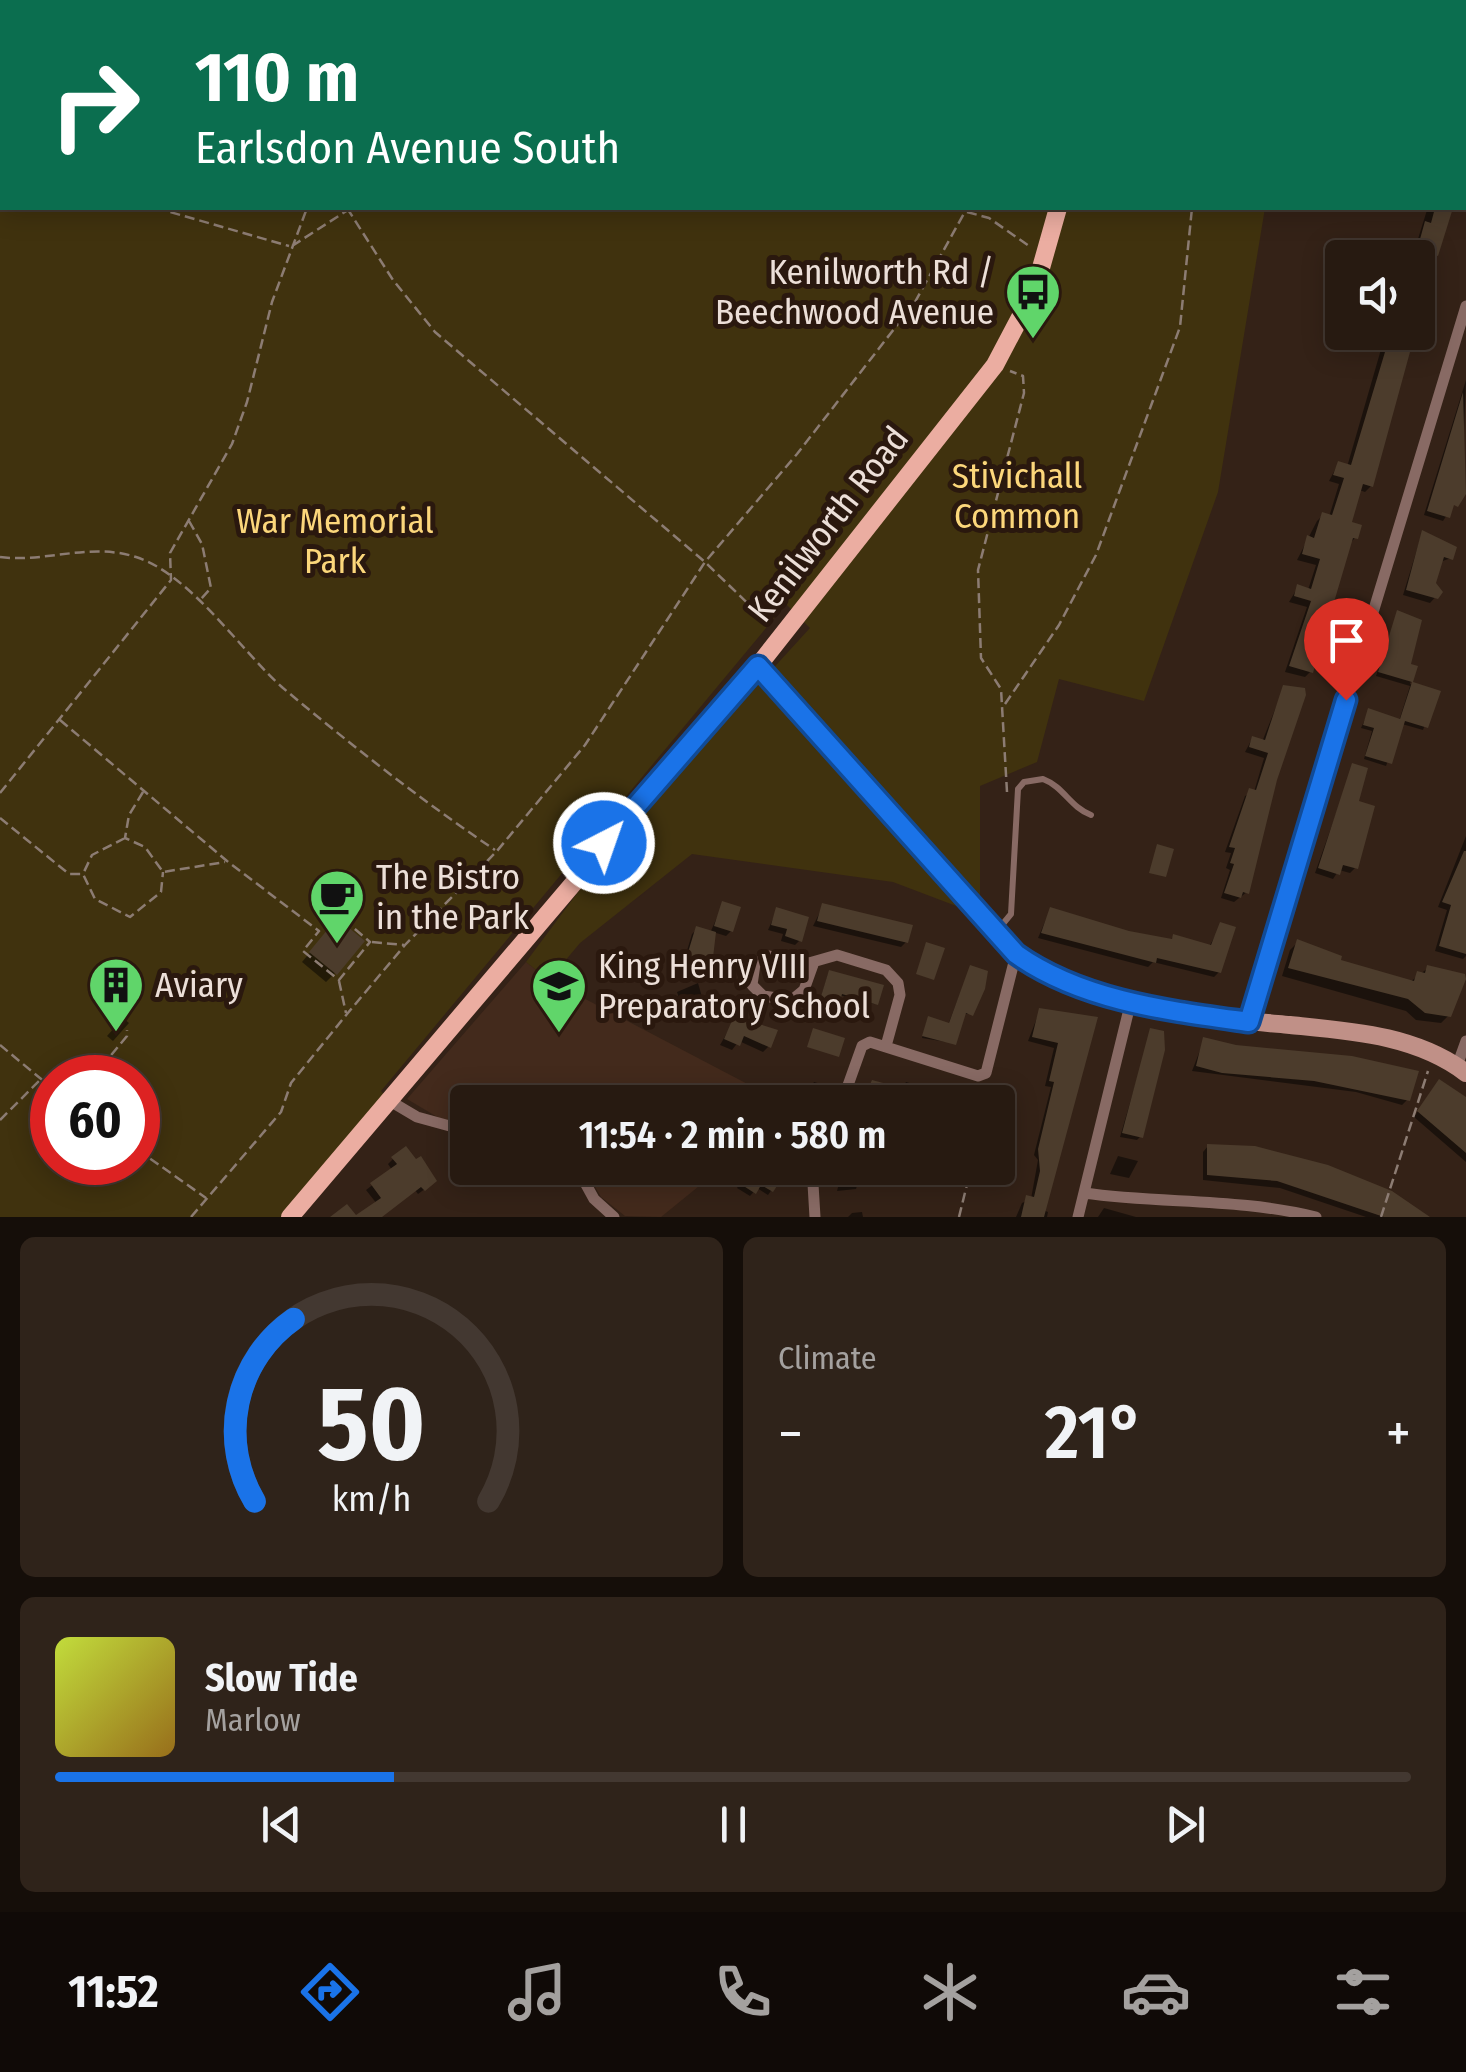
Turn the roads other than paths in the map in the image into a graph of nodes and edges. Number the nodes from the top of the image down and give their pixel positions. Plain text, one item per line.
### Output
1 (1058, 210) edge
2 (1466, 306) edge
3 (758, 666) junction
4 (1091, 815) dead end
5 (996, 932) junction
6 (1016, 954) junction
7 (814, 962) junction
8 (1131, 1002) junction
9 (1249, 1022) junction
10 (1466, 1041) edge
11 (886, 1046) junction
12 (1461, 1069) edge
13 (848, 1085) edge
14 (390, 1101) junction
15 (450, 1126) edge
16 (586, 1185) edge
17 (813, 1185) edge
18 (1084, 1193) junction
19 (816, 1216) edge
20 (290, 1217) edge
21 (614, 1217) edge
22 (1078, 1217) edge
23 (1316, 1217) edge

1 - 3 main road, Kenilworth Road
2 - 9 street
3 - 5 main road
3 - 14 main road, Kenilworth Road
4 - 5 lane
5 - 6 main road
6 - 8 main road
6 - 11 street
7 - 7 street
7 - 11 street
8 - 9 main road
8 - 18 street
9 - 12 main road
10 - 12 street
11 - 13 street
14 - 15 street
14 - 20 main road, Kenilworth Road
16 - 21 street
17 - 19 street
18 - 22 street
18 - 23 street

